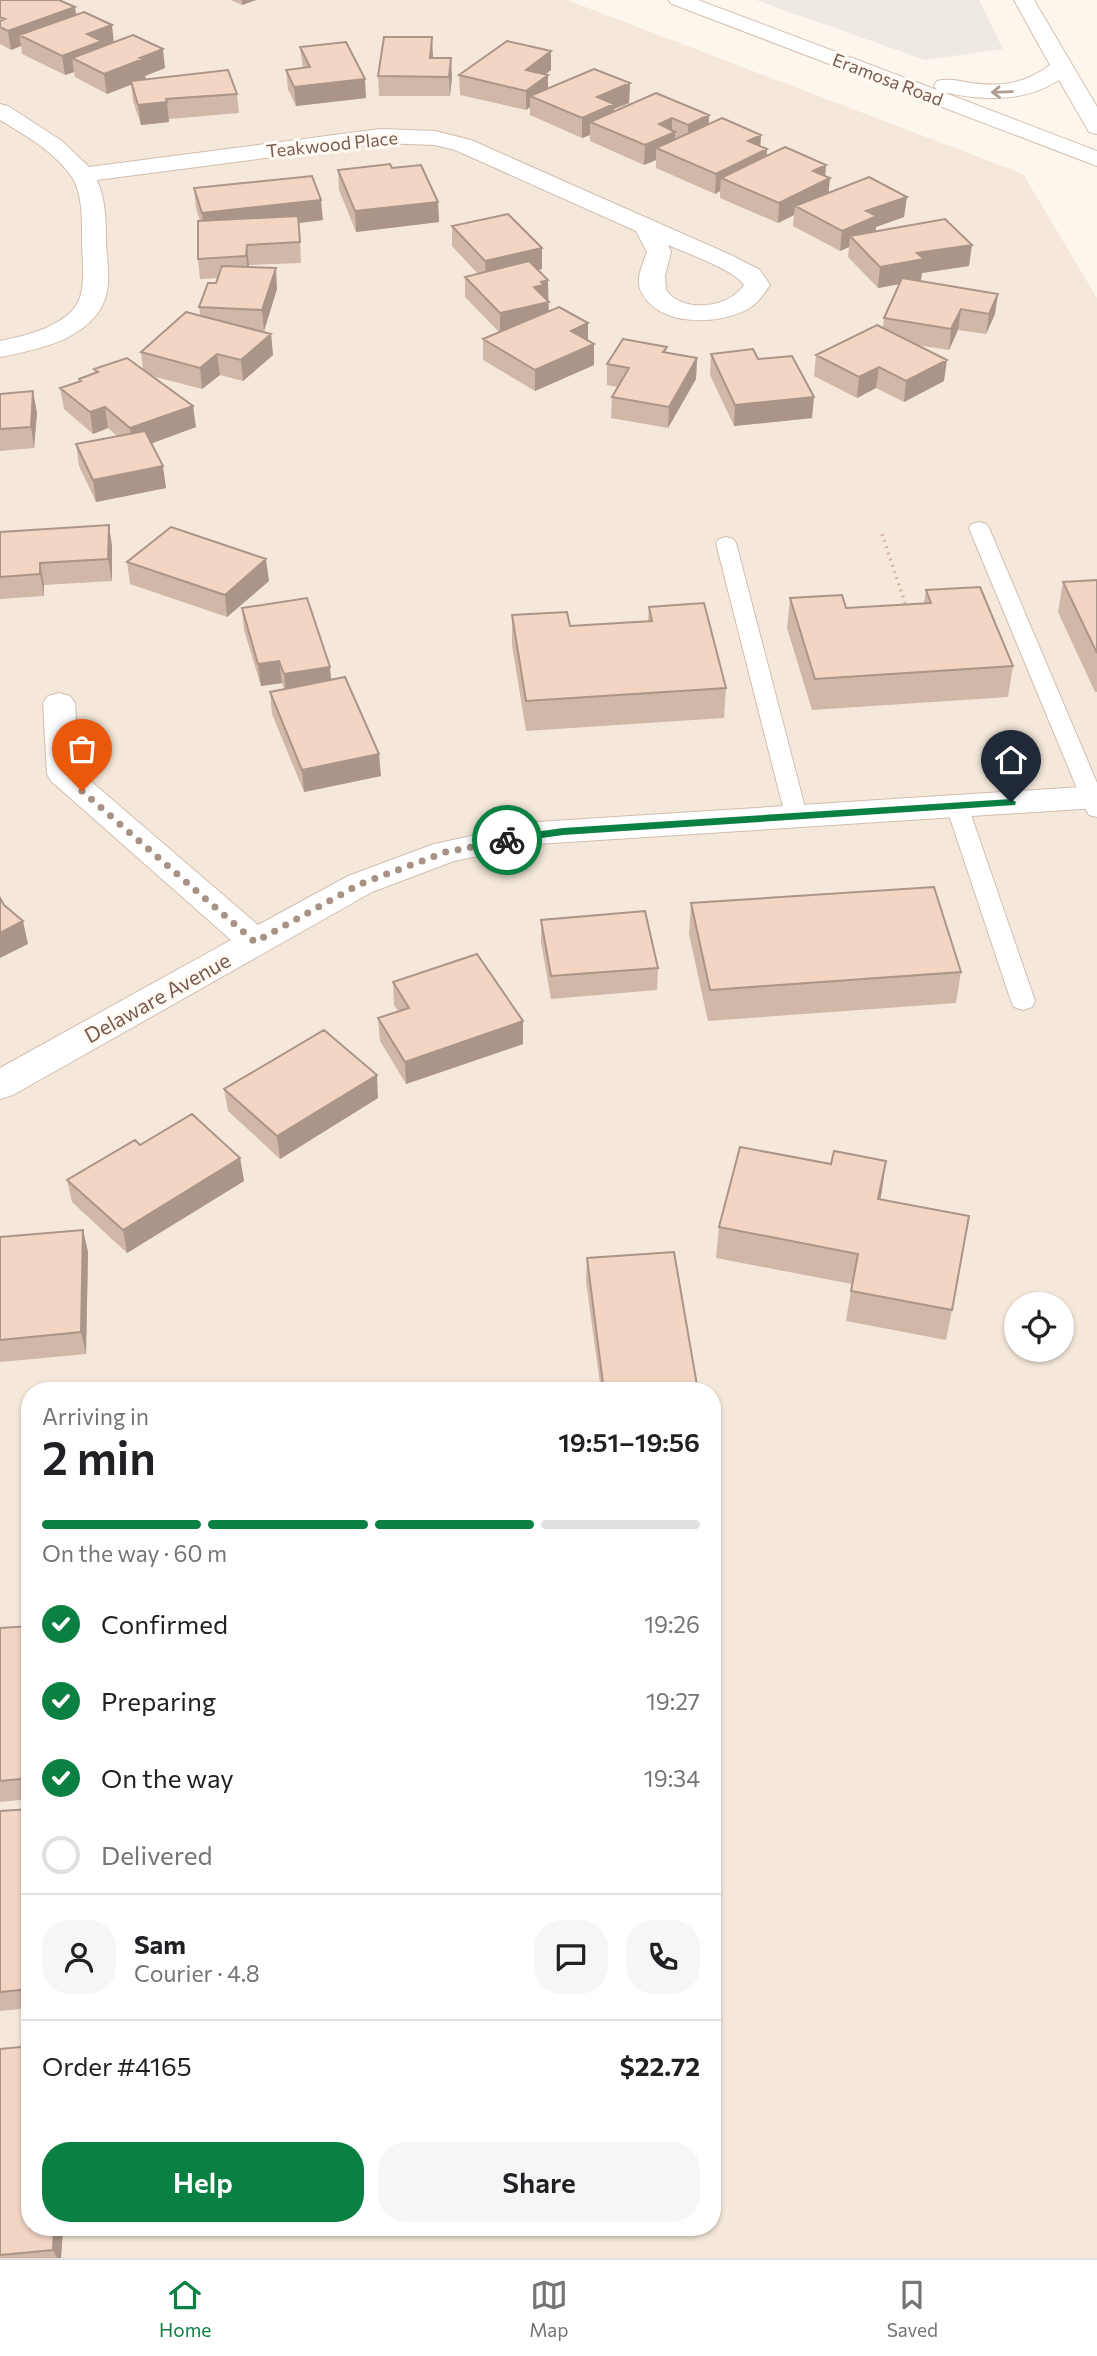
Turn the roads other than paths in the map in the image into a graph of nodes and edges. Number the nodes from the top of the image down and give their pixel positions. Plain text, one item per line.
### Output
1 (679, 0) edge
2 (1024, 0) edge
3 (1063, 66) junction
4 (864, 69) junction
5 (0, 111) edge
6 (1097, 127) edge
7 (1097, 159) edge
8 (83, 175) junction
9 (647, 229) junction
10 (0, 349) edge
11 (979, 528) dead end
12 (726, 543) dead end
13 (59, 703) dead end
14 (1095, 801) edge
15 (957, 806) junction
16 (796, 815) junction
17 (255, 942) junction
18 (1023, 1000) dead end
19 (0, 1085) edge

1 - 4 street, Eramosa Road
2 - 3 street
3 -> 4 street
3 - 6 street
4 - 7 street, Eramosa Road
5 - 8 street
8 - 9 street, Teakwood Place
8 - 10 street
9 - 9 street, Teakwood Place
11 - 14 lane
12 - 16 lane
13 - 17 street
14 - 15 street, Delaware Avenue
15 - 16 street, Delaware Avenue
15 - 18 lane
16 - 17 street, Delaware Avenue
17 - 19 street, Delaware Avenue

